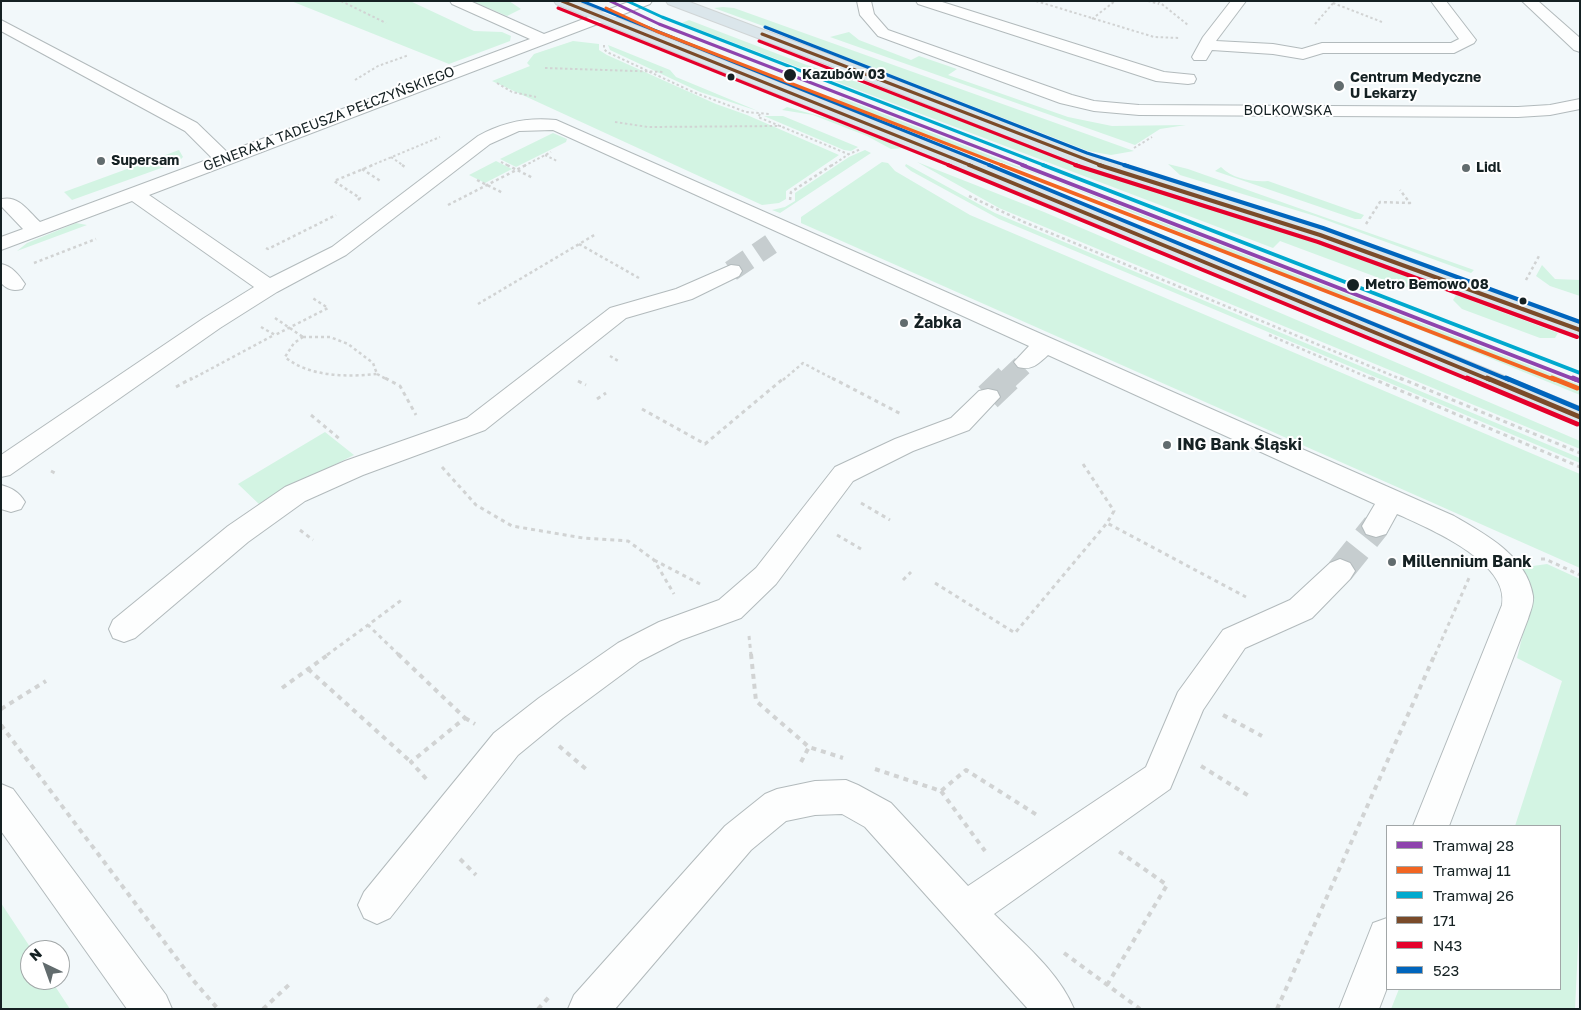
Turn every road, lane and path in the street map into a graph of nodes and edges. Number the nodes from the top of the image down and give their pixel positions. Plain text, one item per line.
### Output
1 (341, 1) edge
2 (457, 1) edge
3 (561, 1) edge
4 (645, 1) edge
5 (673, 1) edge
6 (864, 1) edge
7 (923, 1) edge
8 (1036, 1) edge
9 (1115, 1) edge
10 (1148, 1) edge
11 (1158, 1) edge
12 (1239, 1) edge
13 (1438, 1) edge
14 (1530, 1) edge
15 (1334, 3) dead end
16 (1161, 4) junction
17 (602, 17) junction
18 (1091, 19) junction
19 (386, 23) dead end
20 (1388, 24) dead end
21 (1, 25) edge
22 (543, 39) junction
23 (1208, 43) junction
24 (1580, 47) edge
25 (408, 54) dead end
26 (486, 60) junction
27 (378, 66) dead end
28 (539, 68) dead end
29 (665, 72) dead end
30 (497, 74) joint
31 (1188, 79) junction
32 (537, 97) dead end
33 (1580, 104) edge
34 (760, 108) dead end
35 (1206, 111) junction
36 (608, 121) dead end
37 (781, 126) junction
38 (444, 135) dead end
39 (865, 147) dead end
40 (558, 148) dead end
41 (849, 154) junction
42 (544, 155) junction
43 (391, 157) junction
44 (222, 159) junction
45 (496, 159) dead end
46 (557, 161) dead end
47 (362, 169) junction
48 (517, 169) junction
49 (399, 173) dead end
50 (472, 178) dead end
51 (533, 178) dead end
52 (383, 183) dead end
53 (486, 185) junction
54 (1400, 190) dead end
55 (133, 193) junction
56 (368, 193) dead end
57 (503, 193) dead end
58 (360, 198) junction
59 (8, 203) dead end
60 (354, 203) dead end
61 (446, 206) dead end
62 (342, 212) dead end
63 (758, 214) junction
64 (1364, 226) dead end
65 (36, 230) junction
66 (794, 230) junction
67 (596, 234) dead end
68 (97, 239) dead end
69 (1, 244) edge
70 (260, 244) dead end
71 (579, 244) junction
72 (771, 244) tunnel mouth
73 (1539, 256) dead end
74 (731, 271) tunnel mouth
75 (7, 276) edge
76 (1526, 280) dead end
77 (269, 287) junction
78 (316, 291) dead end
79 (674, 296) junction
80 (478, 304) dead end
81 (1247, 315) dead end
82 (258, 326) dead end
83 (290, 327) junction
84 (1580, 330) edge
85 (275, 335) junction
86 (1269, 335) dead end
87 (302, 337) junction
88 (1046, 344) junction
89 (1026, 362) tunnel mouth
90 (376, 374) junction
91 (170, 389) dead end
92 (606, 394) dead end
93 (988, 397) tunnel mouth
94 (597, 399) dead end
95 (642, 409) dead end
96 (1580, 417) edge
97 (936, 434) junction
98 (428, 440) junction
99 (1580, 453) edge
100 (1083, 464) dead end
101 (1580, 467) edge
102 (1, 468) edge
103 (1392, 500) junction
104 (1107, 523) junction
105 (1376, 526) tunnel mouth
106 (654, 560) junction
107 (1554, 563) dead end
108 (1340, 571) tunnel mouth
109 (911, 572) dead end
110 (1580, 575) edge
111 (1470, 576) dead end
112 (903, 580) dead end
113 (935, 583) dead end
114 (403, 599) dead end
115 (730, 609) junction
116 (1284, 617) junction
117 (368, 625) junction
118 (688, 625) junction
119 (124, 629) dead end
120 (308, 669) junction
121 (46, 680) dead end
122 (282, 688) dead end
123 (1192, 698) junction
124 (1, 709) edge
125 (1, 725) edge
126 (1262, 736) dead end
127 (1171, 747) junction
128 (847, 760) dead end
129 (411, 762) junction
130 (866, 766) dead end
131 (1250, 796) dead end
132 (1, 801) edge
133 (454, 811) junction
134 (1431, 825) edge
135 (1079, 833) junction
136 (377, 906) dead end
137 (965, 911) junction
138 (1386, 940) edge
139 (1060, 950) dead end
140 (292, 982) dead end
141 (1107, 985) junction
142 (152, 1009) edge
143 (218, 1009) edge
144 (263, 1009) edge
145 (588, 1009) edge
146 (1054, 1009) edge
147 (1140, 1009) edge
148 (1277, 1009) edge
149 (1359, 1009) edge

1 - 19 path
2 - 22 street
3 - 17 main road
4 - 17 street, GENERAŁA TADEUSZA PEŁCZYŃSKIEGO
5 - 84 main road
6 - 35 street, BOLKOWSKA
7 - 31 street
8 - 18 path
9 - 18 path
10 - 16 path
11 - 16 path
12 - 23 street
13 - 23 street
14 - 24 street
15 - 20 path
16 - 23 path
17 - 22 street, GENERAŁA TADEUSZA PEŁCZYŃSKIEGO
17 - 96 main road
18 - 23 path
21 - 44 street
22 - 26 street, GENERAŁA TADEUSZA PEŁCZYŃSKIEGO
23 - 31 street
25 - 27 path
26 - 30 street
26 - 44 street, GENERAŁA TADEUSZA PEŁCZYŃSKIEGO
28 - 29 path
30 - 32 path
31 - 35 street
33 - 35 street, BOLKOWSKA
34 - 37 path
36 - 37 path
37 - 41 path
38 - 43 path
39 - 41 path
40 - 42 path
41 - 63 path
42 - 46 path
42 - 48 path
43 - 47 path
43 - 49 path
44 - 55 street, GENERAŁA TADEUSZA PEŁCZYŃSKIEGO
45 - 48 path
47 - 52 path
47 - 58 path
48 - 51 path
48 - 53 path
50 - 53 path
53 - 57 path
53 - 61 path
54 - 64 path
55 - 65 street, GENERAŁA TADEUSZA PEŁCZYŃSKIEGO
55 - 77 street
56 - 58 path
58 - 60 path
59 - 65 street
62 - 70 path
63 - 66 street
63 - 77 street
65 - 69 street, GENERAŁA TADEUSZA PEŁCZYŃSKIEGO
66 - 72 street
66 - 88 street
67 - 71 path
68 - 75 path
71 - 79 path
71 - 80 path
73 - 76 path
74 - 79 street
77 - 102 street
78 - 83 path
79 - 98 street
81 - 99 path
82 - 85 path
83 - 85 path
83 - 87 path
85 - 91 path
86 - 101 path
87 - 90 path
87 - 90 path
88 - 89 street
88 - 103 street
90 - 98 path
92 - 94 path
93 - 97 street
95 - 97 path
97 - 115 street
98 - 106 path
98 - 119 street
100 - 104 path
103 - 105 street
103 - 134 street
104 - 113 path
104 - 116 path
106 - 115 path
106 - 118 path
107 - 110 path
108 - 116 street
109 - 112 path
111 - 148 path
114 - 117 path
115 - 118 street
115 - 128 path
116 - 123 street
117 - 120 path
117 - 129 path
118 - 133 street
120 - 122 path
120 - 129 path
121 - 124 path
123 - 126 path
123 - 127 street
125 - 143 path
127 - 131 path
127 - 135 street
129 - 133 path
130 - 135 path
132 - 142 street
133 - 136 street
135 - 137 street
135 - 141 path
137 - 145 street
137 - 146 street
138 - 149 street
139 - 141 path
140 - 144 path
141 - 147 path

